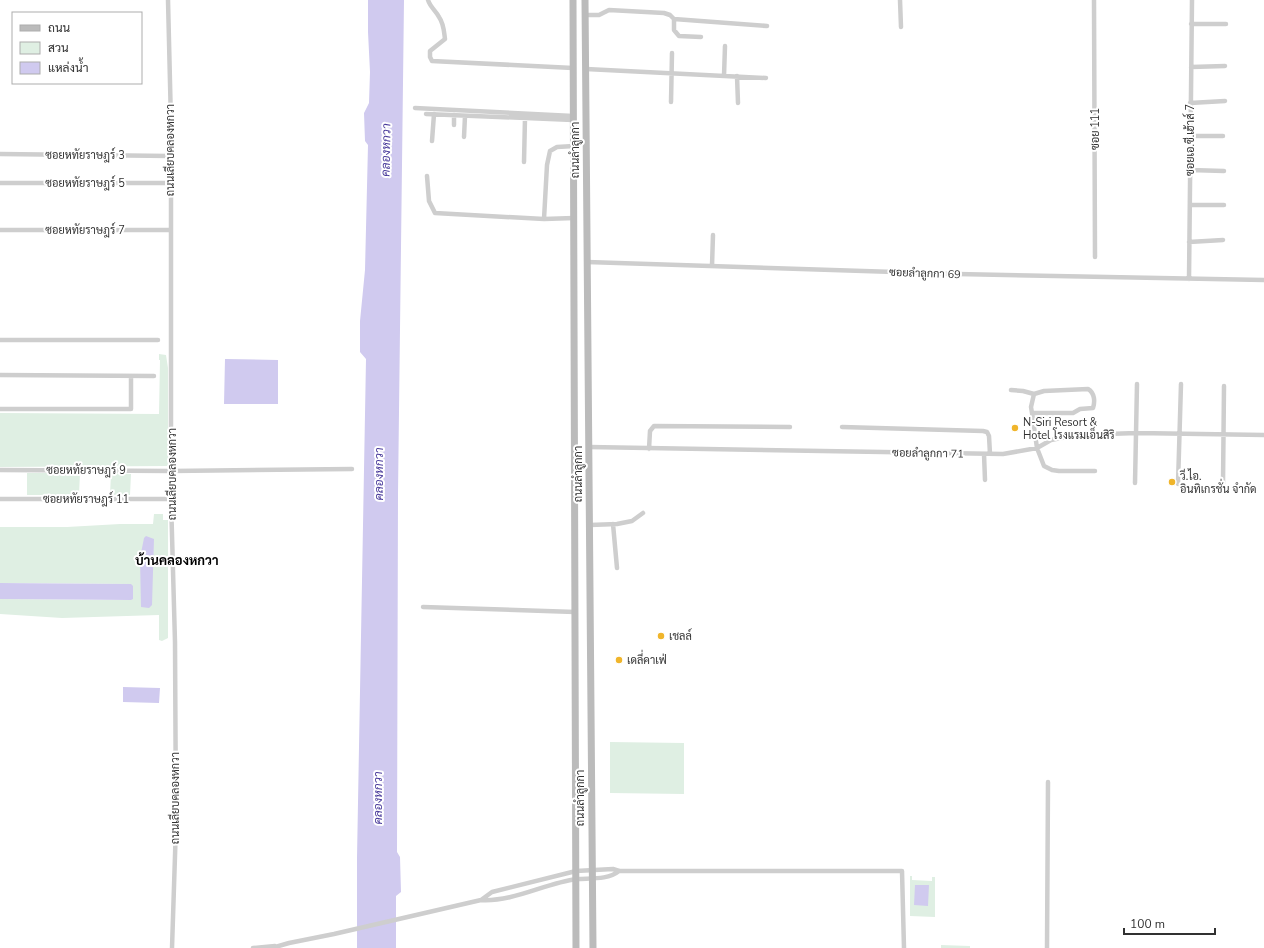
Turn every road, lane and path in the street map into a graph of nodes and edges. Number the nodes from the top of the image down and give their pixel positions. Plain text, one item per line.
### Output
1 (168, 0) edge
2 (428, 0) edge
3 (573, 0) edge
4 (585, 0) edge
5 (900, 0) edge
6 (1094, 0) edge
7 (1192, 0) edge
8 (585, 15) junction
9 (674, 19) junction
10 (1191, 24) junction
11 (1226, 24) dead end
12 (767, 26) dead end
13 (901, 27) dead end
14 (701, 37) dead end
15 (725, 46) dead end
16 (672, 53) dead end
17 (1225, 66) dead end
18 (1191, 67) junction
19 (573, 68) junction
20 (586, 70) junction
21 (671, 73) junction
22 (724, 76) junction
23 (737, 76) junction
24 (766, 78) dead end
25 (1225, 101) dead end
26 (671, 102) dead end
27 (738, 103) dead end
28 (1190, 103) junction
29 (415, 108) dead end
30 (426, 114) dead end
31 (434, 114) junction
32 (454, 115) junction
33 (465, 116) junction
34 (525, 118) junction
35 (573, 118) junction
36 (454, 125) dead end
37 (1190, 136) junction
38 (1223, 136) dead end
39 (464, 137) dead end
40 (432, 141) dead end
41 (574, 146) junction
42 (0, 154) edge
43 (170, 156) junction
44 (524, 162) dead end
45 (1190, 170) junction
46 (1224, 171) dead end
47 (427, 176) dead end
48 (0, 183) edge
49 (170, 183) junction
50 (574, 185) junction
51 (586, 185) junction
52 (1190, 205) junction
53 (1224, 205) dead end
54 (574, 218) junction
55 (544, 219) junction
56 (0, 230) edge
57 (170, 230) junction
58 (713, 236) dead end
59 (1223, 240) dead end
60 (1190, 242) junction
61 (1095, 257) dead end
62 (587, 262) junction
63 (712, 266) junction
64 (1189, 279) junction
65 (1264, 280) edge
66 (0, 340) edge
67 (158, 340) dead end
68 (0, 375) edge
69 (131, 376) junction
70 (154, 376) dead end
71 (1137, 384) dead end
72 (1181, 384) dead end
73 (1224, 386) dead end
74 (1011, 390) dead end
75 (1034, 394) junction
76 (0, 409) edge
77 (1032, 413) junction
78 (842, 426) dead end
79 (790, 427) dead end
80 (1137, 433) junction
81 (1179, 434) junction
82 (1223, 434) junction
83 (1264, 435) edge
84 (589, 447) junction
85 (1037, 448) junction
86 (649, 449) junction
87 (987, 454) junction
88 (352, 469) dead end
89 (0, 470) edge
90 (172, 471) junction
91 (1095, 471) dead end
92 (985, 480) dead end
93 (1135, 483) dead end
94 (1178, 484) dead end
95 (1223, 484) dead end
96 (171, 498) junction
97 (0, 499) edge
98 (643, 513) dead end
99 (613, 524) junction
100 (590, 525) junction
101 (617, 568) dead end
102 (423, 607) dead end
103 (575, 612) junction
104 (1048, 782) dead end
105 (592, 870) junction
106 (576, 871) junction
107 (619, 871) junction
108 (592, 879) junction
109 (576, 880) junction
110 (537, 881) junction
111 (509, 888) junction
112 (540, 889) junction
113 (511, 896) junction
114 (481, 900) junction
115 (279, 945) junction
116 (172, 948) edge
117 (253, 948) edge
118 (272, 948) edge
119 (576, 948) edge
120 (593, 948) edge
121 (904, 948) edge
122 (1047, 948) edge

1 - 43 street, ถนนเลียบคลองหกวา
2 - 19 street
3 - 19 main road, ถนนลำลูกกา
4 - 8 main road, ถนนลำลูกกา
5 - 13 street
6 - 61 street, ซอย 111
7 - 10 street, ซอยเอ.ซี.เฮ้าส์ 7
8 - 9 street
8 - 20 main road, ถนนลำลูกกา
9 - 12 street
9 - 14 street
10 - 11 street
10 - 18 street, ซอยเอ.ซี.เฮ้าส์ 7
15 - 22 street
16 - 21 street
17 - 18 street
18 - 28 street, ซอยเอ.ซี.เฮ้าส์ 7
19 - 35 main road, ถนนลำลูกกา
20 - 21 street
20 - 51 main road, ถนนลำลูกกา
21 - 22 street
21 - 26 street
22 - 23 street
23 - 24 street
23 - 27 street
25 - 28 street
28 - 37 street, ซอยเอ.ซี.เฮ้าส์ 7
29 - 35 street
30 - 31 street
31 - 32 street
31 - 40 street
32 - 33 street
32 - 36 street
33 - 34 street
33 - 39 street
34 - 35 street
34 - 44 street
35 - 41 main road, ถนนลำลูกกา
37 - 38 street
37 - 45 street, ซอยเอ.ซี.เฮ้าส์ 7
41 - 50 main road, ถนนลำลูกกา
41 - 55 street
42 - 43 street, ซอยหทัยราษฎร์ 3
43 - 49 street, ถนนเลียบคลองหกวา
45 - 46 street
45 - 52 street, ซอยเอ.ซี.เฮ้าส์ 7
47 - 55 street
48 - 49 street, ซอยหทัยราษฎร์ 5
49 - 57 street, ถนนเลียบคลองหกวา
50 - 51 main road
50 - 54 main road, ถนนลำลูกกา
51 - 62 main road, ถนนลำลูกกา
52 - 53 street
52 - 60 street, ซอยเอ.ซี.เฮ้าส์ 7
54 - 55 street
54 - 103 main road, ถนนลำลูกกา
56 - 57 street, ซอยหทัยราษฎร์ 7
57 - 90 street, ถนนเลียบคลองหกวา
58 - 63 street
59 - 60 street
60 - 64 street, ซอยเอ.ซี.เฮ้าส์ 7
62 - 63 street, ซอยลำลูกกา 69
62 - 84 main road, ถนนลำลูกกา
63 - 64 street, ซอยลำลูกกา 69
64 - 65 street, ซอยลำลูกกา 69
66 - 67 street
68 - 69 street
69 - 70 street
69 - 76 street
71 - 80 street
72 - 81 street
73 - 82 street
74 - 75 street
75 - 77 street
75 - 77 street
77 - 85 street
78 - 87 street
79 - 86 street
80 - 81 street, ซอยลำลูกกา 71
80 - 85 street, ซอยลำลูกกา 71
80 - 93 street
81 - 82 street, ซอยลำลูกกา 71
81 - 94 street
82 - 83 street, ซอยลำลูกกา 71
82 - 95 street
84 - 86 street, ซอยลำลูกกา 71
84 - 100 main road, ถนนลำลูกกา
85 - 87 street, ซอยลำลูกกา 71
85 - 91 street
86 - 87 street, ซอยลำลูกกา 71
87 - 92 street
88 - 90 street, ซอยหทัยราษฎร์ 9
89 - 90 street, ซอยหทัยราษฎร์ 9
90 - 96 street, ถนนเลียบคลองหกวา
96 - 97 street, ซอยหทัยราษฎร์ 11
96 - 116 street, ถนนเลียบคลองหกวา
98 - 99 street
99 - 100 street
99 - 101 street
100 - 105 main road, ถนนลำลูกกา
102 - 103 street
103 - 106 main road, ถนนลำลูกกา
104 - 122 street
105 - 106 street
105 - 107 street
105 - 108 main road, ถนนลำลูกกา
106 - 109 main road, ถนนลำลูกกา
106 - 110 street
107 - 108 street
107 - 121 street
108 - 109 street
108 - 120 main road, ถนนลำลูกกา
109 - 112 street
109 - 119 main road, ถนนลำลูกกา
110 - 111 street
110 - 112 street
111 - 113 street
111 - 114 street
112 - 113 street
113 - 114 street
114 - 115 street
115 - 117 street
115 - 118 street

